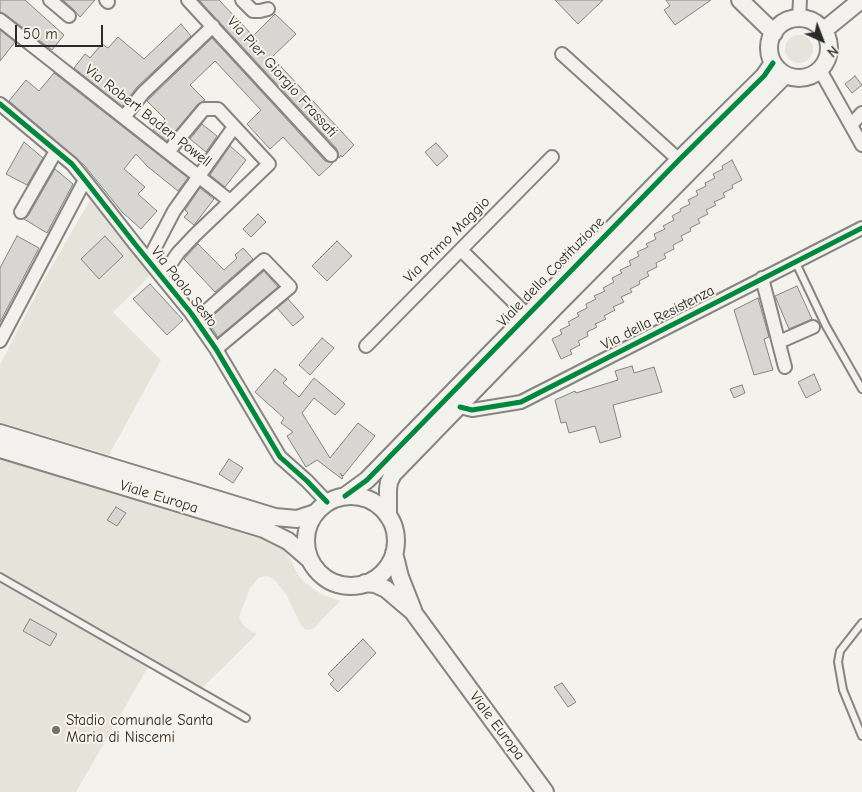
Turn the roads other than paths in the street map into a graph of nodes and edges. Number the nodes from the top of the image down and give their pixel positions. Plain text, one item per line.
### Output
1 (50, 0) edge
2 (188, 0) edge
3 (242, 0) edge
4 (740, 0) edge
5 (755, 0) edge
6 (800, 0) edge
7 (861, 0) edge
8 (268, 9) dead end
9 (69, 16) dead end
10 (799, 18) junction
11 (0, 20) edge
12 (213, 26) junction
13 (778, 29) junction
14 (823, 31) junction
15 (562, 54) dead end
16 (773, 63) junction
17 (820, 70) junction
18 (785, 74) junction
19 (0, 104) edge
20 (862, 113) edge
21 (124, 117) junction
22 (851, 125) junction
23 (234, 127) junction
24 (862, 145) edge
25 (56, 151) junction
26 (168, 152) junction
27 (331, 155) dead end
28 (552, 157) dead end
29 (679, 160) junction
30 (199, 176) junction
31 (86, 180) junction
32 (230, 201) junction
33 (21, 212) dead end
34 (862, 228) edge
35 (461, 250) junction
36 (149, 259) junction
37 (796, 262) junction
38 (162, 276) junction
39 (762, 278) junction
40 (527, 315) junction
41 (196, 320) junction
42 (813, 327) dead end
43 (0, 341) edge
44 (778, 342) junction
45 (366, 346) dead end
46 (216, 349) junction
47 (785, 367) dead end
48 (862, 389) edge
49 (460, 407) junction
50 (0, 433) edge
51 (0, 449) edge
52 (344, 496) junction
53 (321, 508) junction
54 (388, 516) junction
55 (394, 553) junction
56 (310, 560) junction
57 (0, 577) edge
58 (365, 583) junction
59 (413, 612) junction
60 (862, 623) edge
61 (246, 718) dead end
62 (862, 736) edge
63 (545, 792) edge

1 - 9 street
2 - 12 street, Via Pier Giorgio Frassati
3 - 8 street
4 - 13 street
5 - 13 street
6 - 10 street
7 - 14 street
10 - 13 street
10 - 14 street
11 - 21 street, Via Robert Baden Powell
12 - 21 street
12 - 27 street, Via Pier Giorgio Frassati
13 - 16 street
14 - 17 street
15 - 29 street
16 - 18 street
16 - 29 street, Viale della Costituzione
17 - 18 street
17 - 22 street
18 - 49 street, Viale della Costituzione
19 - 25 street, Via Paolo Sesto
20 - 22 street
21 - 26 street, Via Robert Baden Powell
22 - 24 street
23 - 26 street
23 - 30 street
23 - 32 street
25 - 31 street, Via Paolo Sesto
25 - 33 street
26 - 30 street, Via Robert Baden Powell
28 - 35 street, Via Primo Maggio
29 - 40 street, Viale della Costituzione
30 - 32 street, Via Robert Baden Powell
30 - 36 street
31 - 36 street, Via Paolo Sesto
31 - 43 street
32 - 38 street
34 - 37 street, Via della Resistenza
35 - 40 street
35 - 45 street, Via Primo Maggio
36 - 38 street, Via Paolo Sesto
37 - 39 street, Via della Resistenza
37 - 48 lane
38 - 41 street, Via Paolo Sesto
39 - 44 street
39 - 49 street, Via della Resistenza
40 - 52 street, Viale della Costituzione
41 - 46 street, Via Paolo Sesto
41 - 46 street
42 - 44 street
44 - 47 street
46 - 53 street, Via Paolo Sesto
49 - 54 street, Viale della Costituzione
50 - 53 street, Viale Europa
51 - 56 street, Viale Europa
52 - 53 street
52 - 54 street
53 - 56 street
54 - 55 street
55 - 58 street
55 - 59 street, Viale Europa
56 - 58 street
57 - 61 lane
58 - 59 street, Viale Europa
59 - 63 street, Viale Europa
60 - 62 lane

